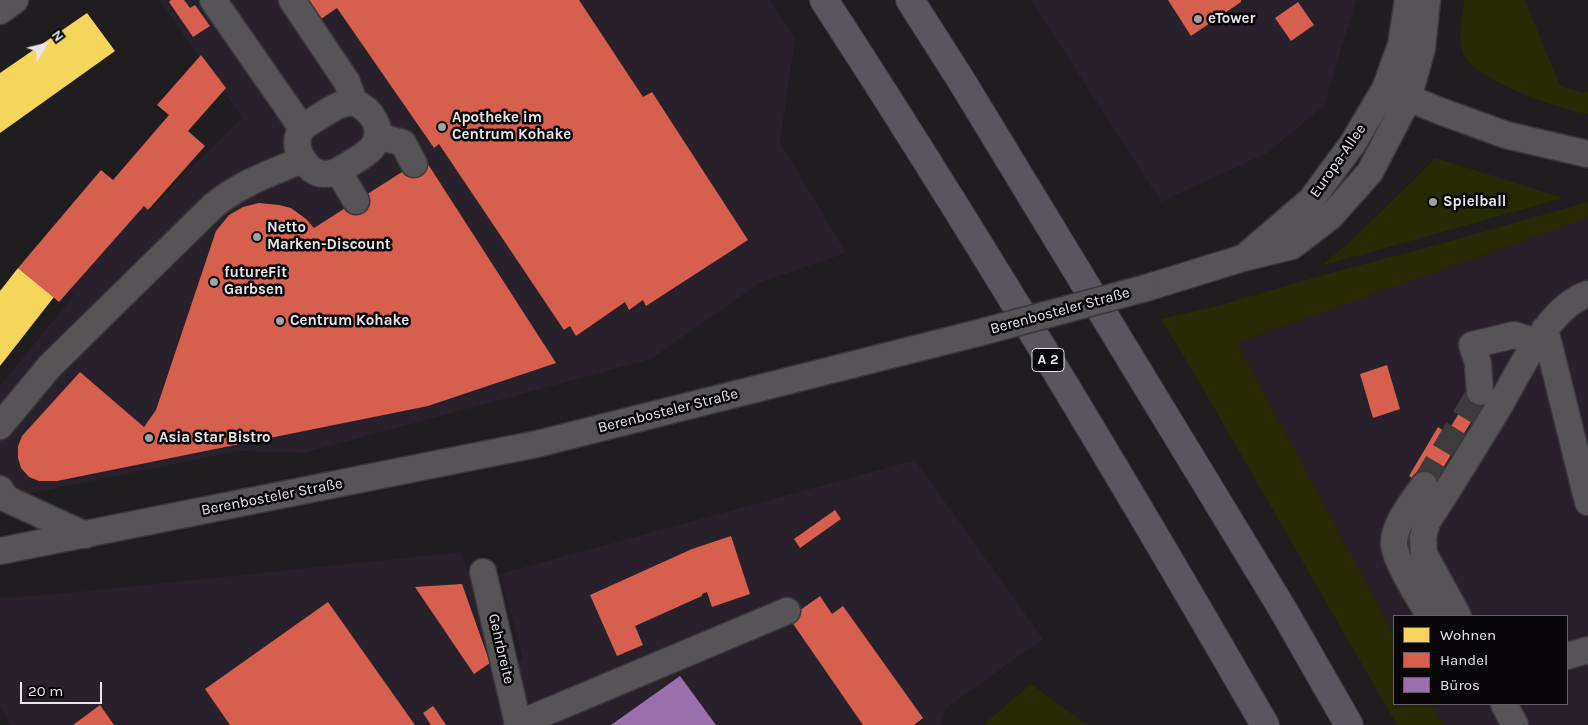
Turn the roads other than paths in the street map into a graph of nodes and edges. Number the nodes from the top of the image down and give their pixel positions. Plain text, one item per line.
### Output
1 (15, 0) edge
2 (213, 0) edge
3 (292, 0) edge
4 (824, 0) edge
5 (910, 0) edge
6 (1408, 0) edge
7 (1427, 0) edge
8 (0, 11) edge
9 (1397, 94) junction
10 (354, 102) junction
11 (302, 128) junction
12 (377, 136) junction
13 (1588, 154) edge
14 (302, 160) junction
15 (414, 164) dead end
16 (339, 172) junction
17 (356, 201) dead end
18 (1243, 258) joint
19 (1588, 294) edge
20 (1541, 335) junction
21 (1480, 392) tunnel mouth
22 (0, 426) edge
23 (1424, 485) tunnel mouth
24 (0, 489) edge
25 (1587, 494) edge
26 (85, 535) junction
27 (0, 551) edge
28 (483, 572) dead end
29 (787, 611) dead end
30 (1429, 615) edge
31 (1457, 615) edge
32 (1588, 650) edge
33 (1568, 656) edge
34 (1505, 705) edge
35 (518, 724) edge
36 (1265, 725) edge
37 (1349, 725) edge
38 (1515, 725) edge

1 - 8 street
2 - 11 street
3 - 10 street
4 - 36 highway, A 2
5 - 37 highway
6 - 9 street, Europa-Allee
7 - 9 street, Europa-Allee
9 - 13 street
9 - 18 street, Europa-Allee
10 - 11 street
10 - 12 street
11 - 14 street
12 - 15 street
12 - 16 street
14 - 16 street
14 - 22 street
16 - 17 street
18 - 26 street, Berenbosteler Straße, bridge
19 - 20 street
20 - 21 street
20 - 25 street
20 - 31 street
23 - 30 street
24 - 26 street
26 - 27 street, Berenbosteler Straße
28 - 35 street, Gehrbreite
29 - 35 street
32 - 33 street
34 - 38 street

